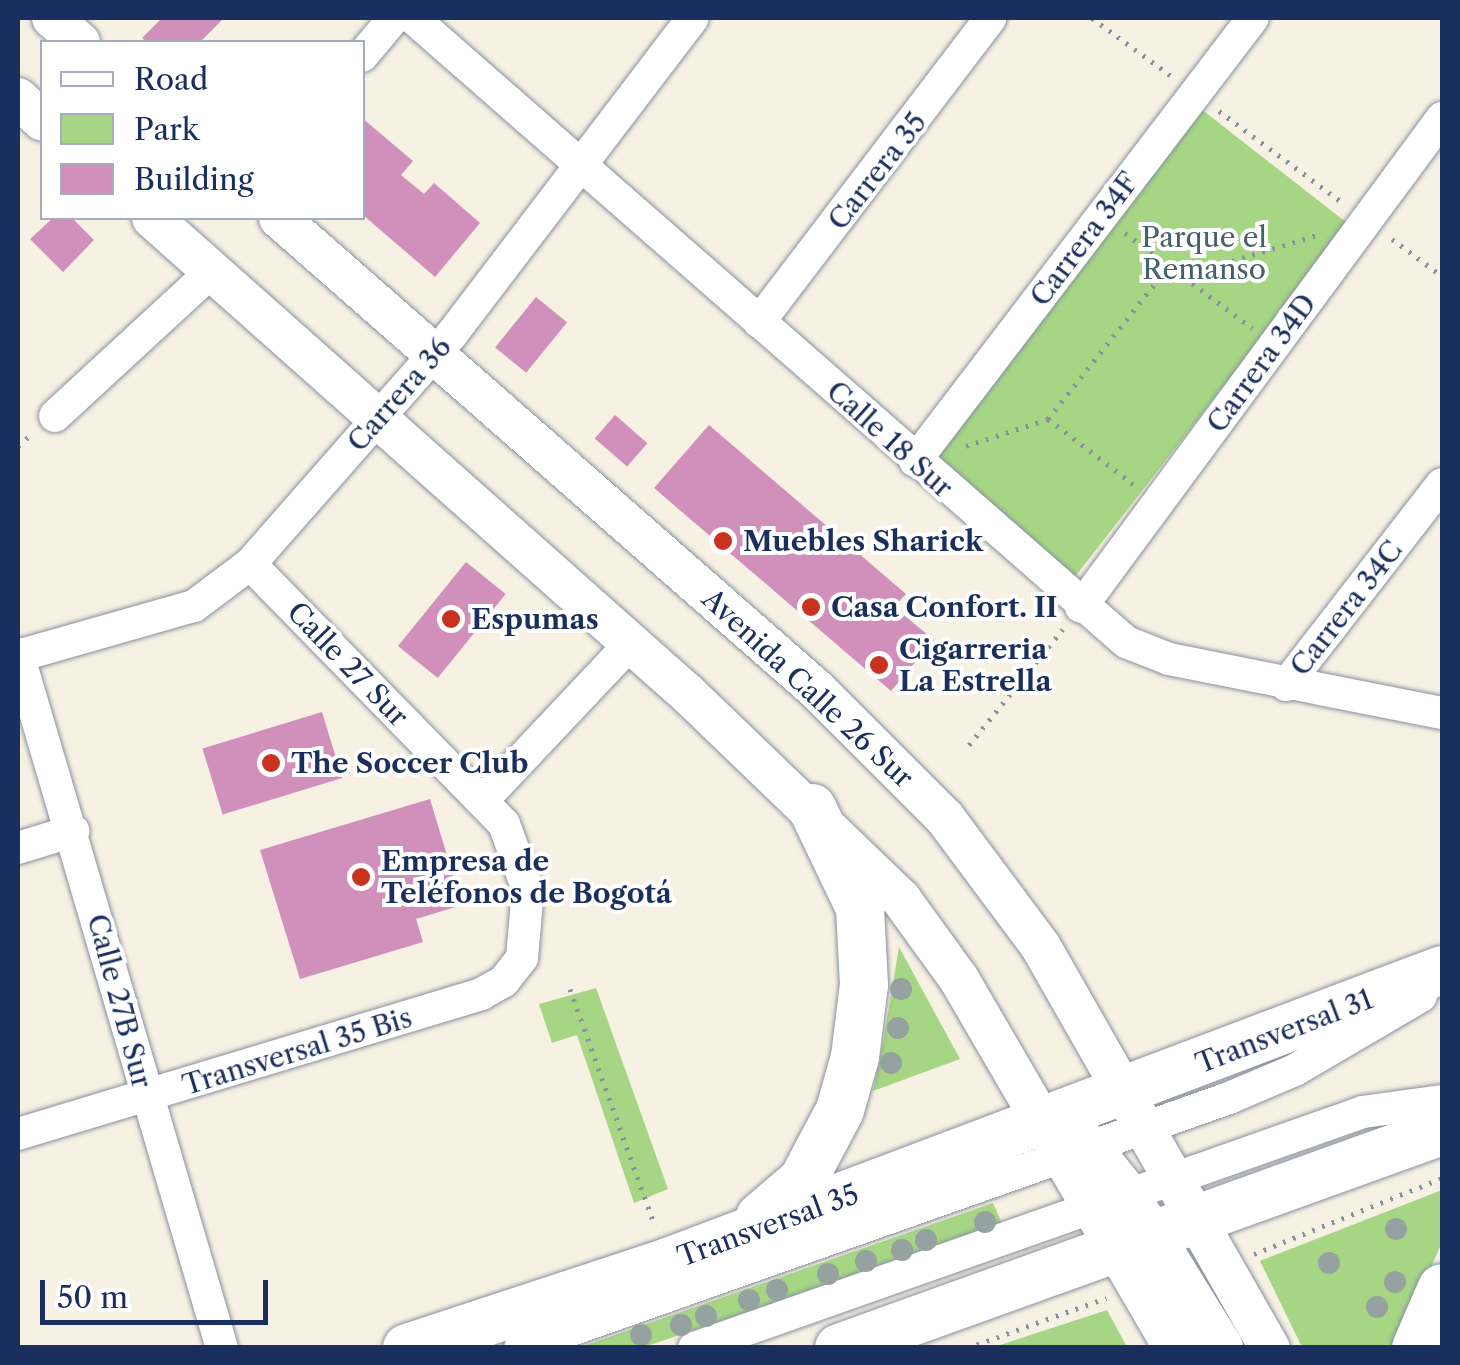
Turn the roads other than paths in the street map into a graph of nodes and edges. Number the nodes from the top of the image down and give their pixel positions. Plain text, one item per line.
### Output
1 (52, 18) edge
2 (394, 18) edge
3 (413, 18) edge
4 (694, 18) edge
5 (992, 18) edge
6 (1253, 18) edge
7 (78, 40) edge
8 (365, 52) edge
9 (18, 98) edge
10 (40, 118) edge
11 (1442, 118) edge
12 (582, 168) junction
13 (154, 220) edge
14 (281, 220) edge
15 (212, 272) junction
16 (759, 322) junction
17 (435, 354) junction
18 (55, 416) dead end
19 (378, 419) junction
20 (915, 461) junction
21 (1442, 484) edge
22 (250, 564) junction
23 (1080, 607) junction
24 (631, 643) junction
25 (18, 655) edge
26 (1286, 685) junction
27 (1442, 713) edge
28 (482, 801) junction
29 (812, 808) junction
30 (73, 831) junction
31 (18, 848) edge
32 (530, 916) joint
33 (1442, 970) edge
34 (1442, 983) edge
35 (146, 1097) junction
36 (1442, 1100) edge
37 (1136, 1108) junction
38 (1442, 1130) edge
39 (18, 1134) edge
40 (1063, 1141) junction
41 (1174, 1176) junction
42 (1108, 1200) junction
43 (1209, 1240) junction
44 (721, 1242) junction
45 (1136, 1244) junction
46 (1442, 1288) edge
47 (222, 1348) edge
48 (407, 1348) edge
49 (520, 1348) edge
50 (694, 1348) edge
51 (838, 1348) edge
52 (1174, 1348) edge
53 (1220, 1348) edge
54 (1270, 1348) edge
55 (1416, 1348) edge

1 - 7 main road
2 - 8 street
3 - 12 street, Calle 18 Sur
4 - 12 street, Carrera 36
5 - 16 street, Carrera 35
6 - 20 street, Carrera 34F
9 - 10 main road
11 - 23 street, Carrera 34D
12 - 16 street, Calle 18 Sur
12 - 17 street, Carrera 36
13 - 15 main road
14 - 17 main road, Avenida Calle 26 Sur
15 - 18 street
15 - 19 main road
16 - 20 street, Calle 18 Sur
17 - 19 street, Carrera 36
17 - 37 main road, Avenida Calle 26 Sur
19 - 22 street, Carrera 36
19 - 24 main road
20 - 23 street, Calle 18 Sur
21 - 26 street, Carrera 34C
22 - 25 street, Carrera 36
22 - 28 street, Calle 27 Sur
23 - 26 street, Calle 18 Sur
24 - 28 street
24 - 29 main road
25 - 30 street, Calle 27B Sur
26 - 27 street, Calle 18 Sur
28 - 32 street, Calle 27 Sur
29 - 40 main road
29 - 44 highway
30 - 31 street
30 - 35 street, Calle 27B Sur
32 - 35 street, Transversal 35 Bis
33 - 37 highway, Transversal 31
34 - 37 street
35 - 39 street, Transversal 35 Bis
35 - 47 street, Calle 27B Sur
36 - 41 street
37 - 40 highway, Transversal 35
37 - 41 main road, Avenida Calle 26 Sur
38 - 43 highway
40 - 42 highway
40 - 44 highway, Transversal 35
40 - 49 street
41 - 42 street
41 - 43 main road, Avenida Calle 26 Sur
42 - 45 highway
42 - 50 street
43 - 45 highway
43 - 54 main road, Avenida Calle 26 Sur
44 - 48 highway, Transversal 35
45 - 51 highway
45 - 52 main road
45 - 53 highway
46 - 55 highway

